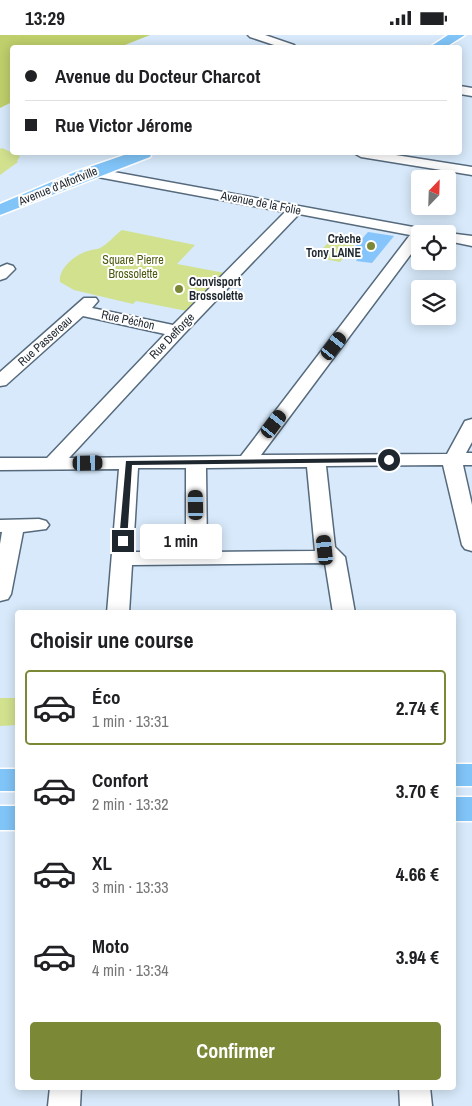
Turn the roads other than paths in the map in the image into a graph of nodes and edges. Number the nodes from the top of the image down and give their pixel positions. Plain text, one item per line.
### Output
1 (254, 35) edge
2 (458, 35) edge
3 (284, 45) edge
4 (440, 45) edge
5 (139, 155) edge
6 (372, 155) edge
7 (472, 171) edge
8 (92, 172) junction
9 (0, 210) edge
10 (295, 210) junction
11 (411, 231) edge
12 (456, 238) edge
13 (472, 241) edge
14 (411, 251) edge
15 (85, 305) joint
16 (177, 331) junction
17 (0, 381) edge
18 (472, 425) edge
19 (463, 459) edge
20 (196, 461) junction
21 (316, 461) junction
22 (246, 462) junction
23 (128, 463) junction
24 (52, 464) junction
25 (0, 465) edge
26 (39, 525) dead end
27 (7, 526) edge
28 (472, 545) edge
29 (335, 557) junction
30 (122, 559) junction
31 (197, 559) junction
32 (0, 594) edge
33 (118, 610) edge
34 (344, 610) edge
35 (456, 775) edge
36 (472, 775) edge
37 (0, 780) edge
38 (15, 780) edge
39 (456, 809) edge
40 (472, 809) edge
41 (15, 818) edge
42 (0, 819) edge
43 (66, 1090) edge
44 (414, 1090) edge
45 (64, 1106) edge
46 (416, 1106) edge

1 - 3 street
2 - 4 main road
5 - 8 main road, Avenue d'Alfortville
6 - 7 street
8 - 9 main road, Avenue d'Alfortville
8 - 10 street, Avenue de la Folie
10 - 11 street, Avenue de la Folie
10 - 16 street, Rue Defforge
12 - 13 street
14 - 22 street
15 - 16 street, Rue Péchon
15 - 17 street, Rue Passereau
16 - 24 street, Rue Defforge
18 - 19 street
19 - 21 street
19 - 28 street
20 - 22 street
20 - 23 street
20 - 31 street
21 - 22 street
21 - 29 street
23 - 24 street
23 - 30 street
24 - 25 street
26 - 27 street
27 - 32 street
29 - 31 street
29 - 34 street
30 - 31 street
30 - 33 street
35 - 36 main road
37 - 38 main road
39 - 40 main road
41 - 42 main road
43 - 45 street
44 - 46 street

